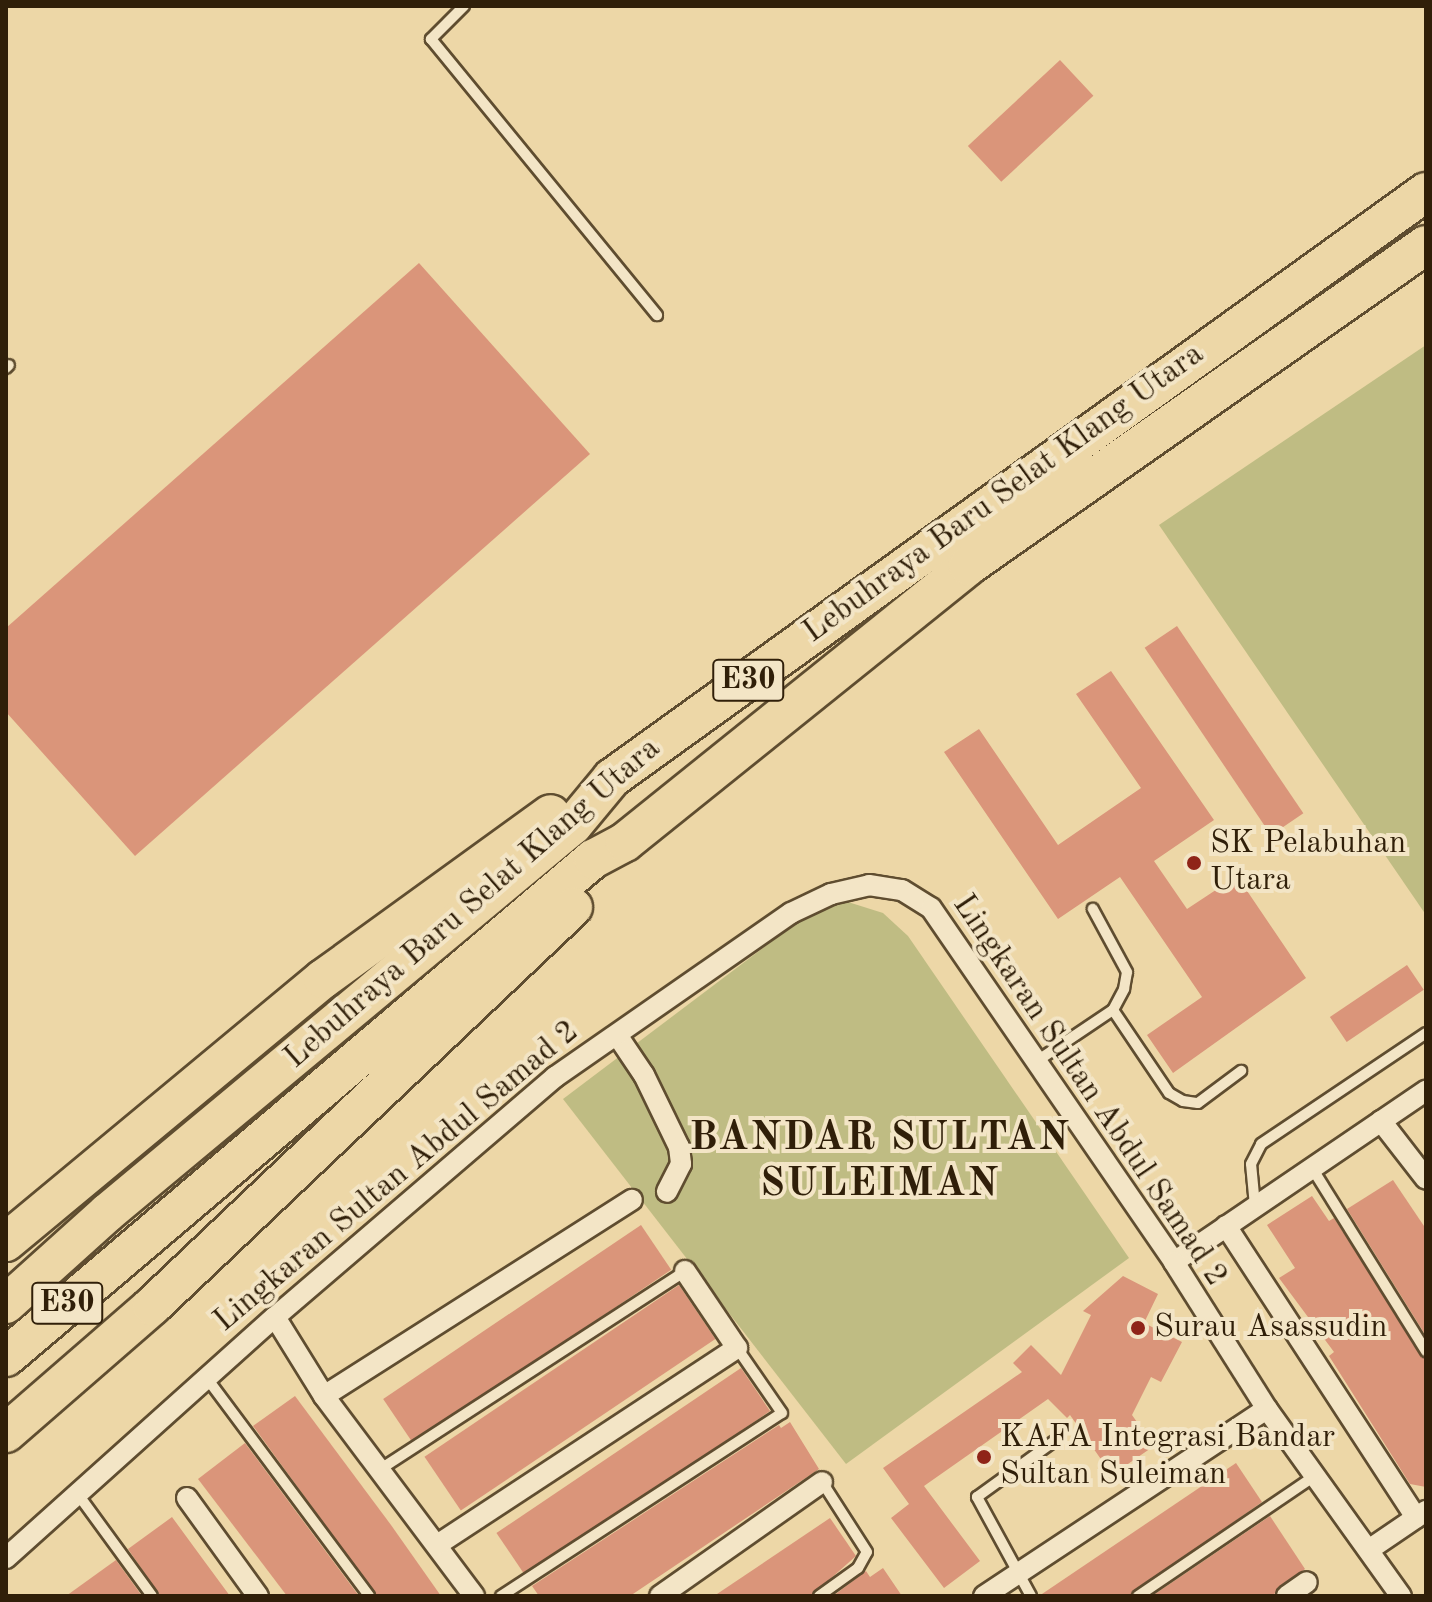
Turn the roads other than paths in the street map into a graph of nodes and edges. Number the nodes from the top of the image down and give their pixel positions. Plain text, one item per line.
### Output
1 (464, 6) edge
2 (1426, 192) edge
3 (1426, 245) edge
4 (657, 315) dead end
5 (612, 778) junction
6 (625, 842) junction
7 (1093, 909) dead end
8 (1113, 1010) junction
9 (1426, 1033) edge
10 (617, 1035) junction
11 (1037, 1061) junction
12 (1241, 1071) dead end
13 (1426, 1091) edge
14 (1381, 1121) junction
15 (1312, 1168) junction
16 (1426, 1179) edge
17 (667, 1192) dead end
18 (632, 1200) dead end
19 (1255, 1206) junction
20 (1226, 1226) junction
21 (6, 1242) edge
22 (1174, 1262) junction
23 (685, 1271) joint
24 (6, 1304) edge
25 (275, 1317) junction
26 (737, 1348) junction
27 (1426, 1351) edge
28 (6, 1357) edge
29 (206, 1377) junction
30 (324, 1396) junction
31 (1267, 1409) junction
32 (6, 1433) edge
33 (1060, 1437) dead end
34 (379, 1470) junction
35 (1316, 1475) junction
36 (822, 1482) joint
37 (77, 1493) junction
38 (187, 1498) dead end
39 (1421, 1514) edge
40 (437, 1545) junction
41 (1370, 1549) junction
42 (6, 1558) edge
43 (1017, 1574) junction
44 (1307, 1582) dead end
45 (152, 1596) edge
46 (258, 1596) edge
47 (369, 1596) edge
48 (474, 1596) edge
49 (501, 1596) edge
50 (660, 1596) edge
51 (819, 1596) edge
52 (984, 1596) edge
53 (1031, 1596) edge
54 (1138, 1596) edge
55 (1287, 1596) edge
56 (1401, 1596) edge

1 - 4 lane
2 - 5 highway, Lebuhraya Baru Selat Klang Utara / E30
3 - 6 highway, Lebuhraya Baru Selat Klang Utara / E30
5 - 21 highway
5 - 24 highway, Lebuhraya Baru Selat Klang Utara / E30
6 - 28 highway, Lebuhraya Baru Selat Klang Utara / E30
6 - 32 highway
7 - 8 lane
8 - 11 lane
8 - 12 lane
9 - 19 lane
10 - 11 street, Lingkaran Sultan Abdul Samad 2
10 - 17 street
10 - 25 street, Lingkaran Sultan Abdul Samad 2
11 - 22 street, Lingkaran Sultan Abdul Samad 2
13 - 14 street
14 - 15 street
14 - 16 street
15 - 19 street
15 - 27 lane
18 - 30 street
19 - 20 street
20 - 22 street
20 - 39 street
22 - 31 street, Lingkaran Sultan Abdul Samad 2
23 - 26 street
23 - 34 lane
25 - 29 street, Lingkaran Sultan Abdul Samad 2
25 - 30 street
26 - 40 street
26 - 49 lane
29 - 37 street, Lingkaran Sultan Abdul Samad 2
29 - 47 lane
30 - 34 street
31 - 35 street, Lingkaran Sultan Abdul Samad 2
31 - 43 street
33 - 43 lane
34 - 40 street
35 - 41 street, Lingkaran Sultan Abdul Samad 2
35 - 54 lane
36 - 50 street
36 - 51 lane
37 - 42 street, Lingkaran Sultan Abdul Samad 2
37 - 45 lane
38 - 46 street
39 - 41 street
40 - 48 street
41 - 56 street, Lingkaran Sultan Abdul Samad 2
43 - 52 street
43 - 53 lane
44 - 55 street

